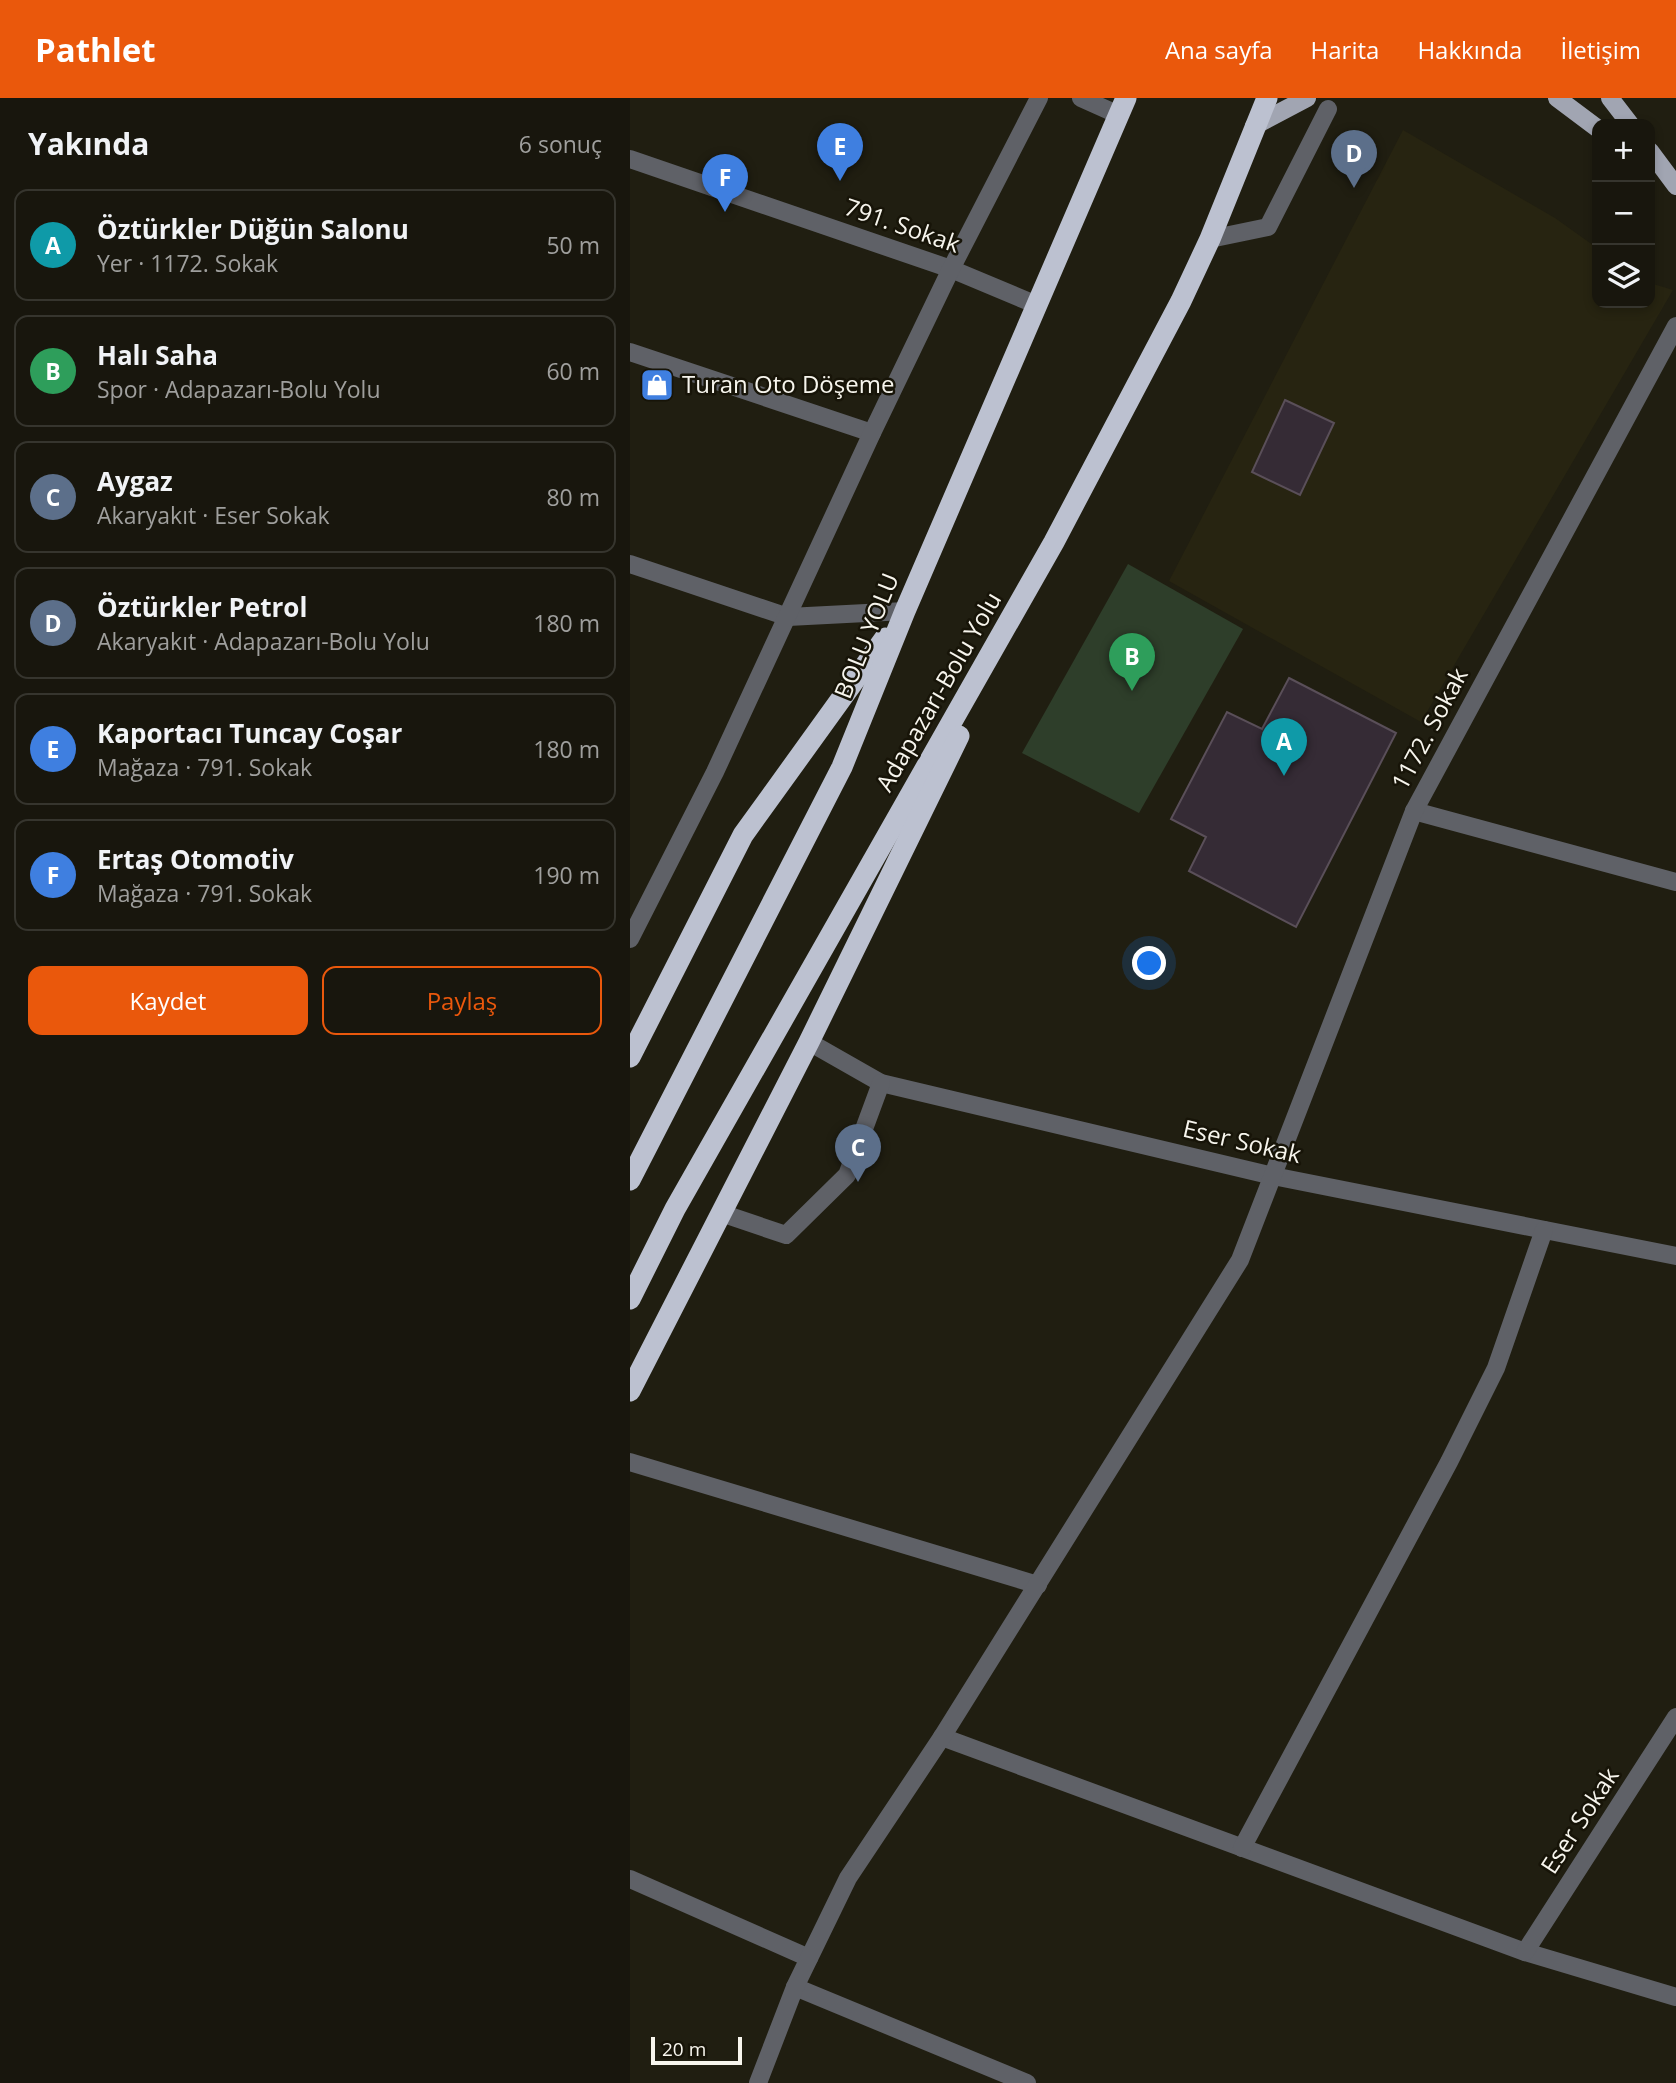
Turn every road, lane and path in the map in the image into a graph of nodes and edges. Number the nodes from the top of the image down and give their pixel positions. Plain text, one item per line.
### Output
1 (1039, 98) edge
2 (1081, 98) edge
3 (1267, 98) edge
4 (1307, 98) edge
5 (1557, 98) edge
6 (1611, 98) edge
7 (1122, 107) edge
8 (1328, 109) dead end
9 (1626, 119) edge
10 (1592, 124) edge
11 (1254, 126) junction
12 (1655, 158) edge
13 (630, 159) edge
14 (1655, 172) edge
15 (1676, 187) edge
16 (1210, 239) junction
17 (951, 269) junction
18 (1037, 305) junction
19 (1676, 326) edge
20 (630, 352) edge
21 (872, 433) junction
22 (1054, 542) junction
23 (630, 564) edge
24 (905, 611) junction
25 (788, 617) junction
26 (1414, 811) junction
27 (1676, 882) edge
28 (630, 939) edge
29 (809, 1042) junction
30 (630, 1057) edge
31 (881, 1083) junction
32 (1273, 1175) junction
33 (630, 1180) edge
34 (720, 1213) junction
35 (1544, 1230) junction
36 (1676, 1256) edge
37 (630, 1298) edge
38 (630, 1391) edge
39 (630, 1462) edge
40 (1038, 1585) junction
41 (1676, 1717) edge
42 (942, 1737) junction
43 (1242, 1848) junction
44 (630, 1879) edge
45 (1525, 1952) junction
46 (808, 1958) junction
47 (795, 1987) junction
48 (1676, 1997) edge
49 (758, 2083) edge
50 (1027, 2083) edge

1 - 17 street
2 - 7 street
3 - 11 highway, Adapazarı-Bolu Yolu
4 - 11 main road
5 - 10 main road
6 - 9 main road
7 - 18 highway, BOLU YOLU
8 - 16 street
11 - 16 highway, Adapazarı-Bolu Yolu
12 - 15 main road
13 - 17 street, 791. Sokak
14 - 15 main road
16 - 22 highway, Adapazarı-Bolu Yolu
17 - 18 street, 791. Sokak
17 - 21 street
18 - 24 highway, BOLU YOLU
19 - 26 street, 1172. Sokak
20 - 21 street
21 - 25 street
22 - 29 highway
22 - 37 highway, Adapazarı-Bolu Yolu
23 - 25 street
24 - 25 street
24 - 30 highway
24 - 33 highway, BOLU YOLU
25 - 28 street
26 - 27 street
26 - 32 street, 1172. Sokak
29 - 31 street, Eser Sokak
29 - 34 highway
31 - 32 street, Eser Sokak
31 - 34 street
32 - 35 street, Eser Sokak
32 - 40 street, 1172. Sokak
34 - 38 highway
35 - 36 street, Eser Sokak
35 - 43 street
39 - 40 street
40 - 42 street, 1172. Sokak
41 - 45 street, Eser Sokak
42 - 43 street
42 - 46 street, 1172. Sokak
43 - 45 street
44 - 46 street
45 - 48 street
46 - 47 street, 1172. Sokak
47 - 49 street, 1172. Sokak
47 - 50 street

